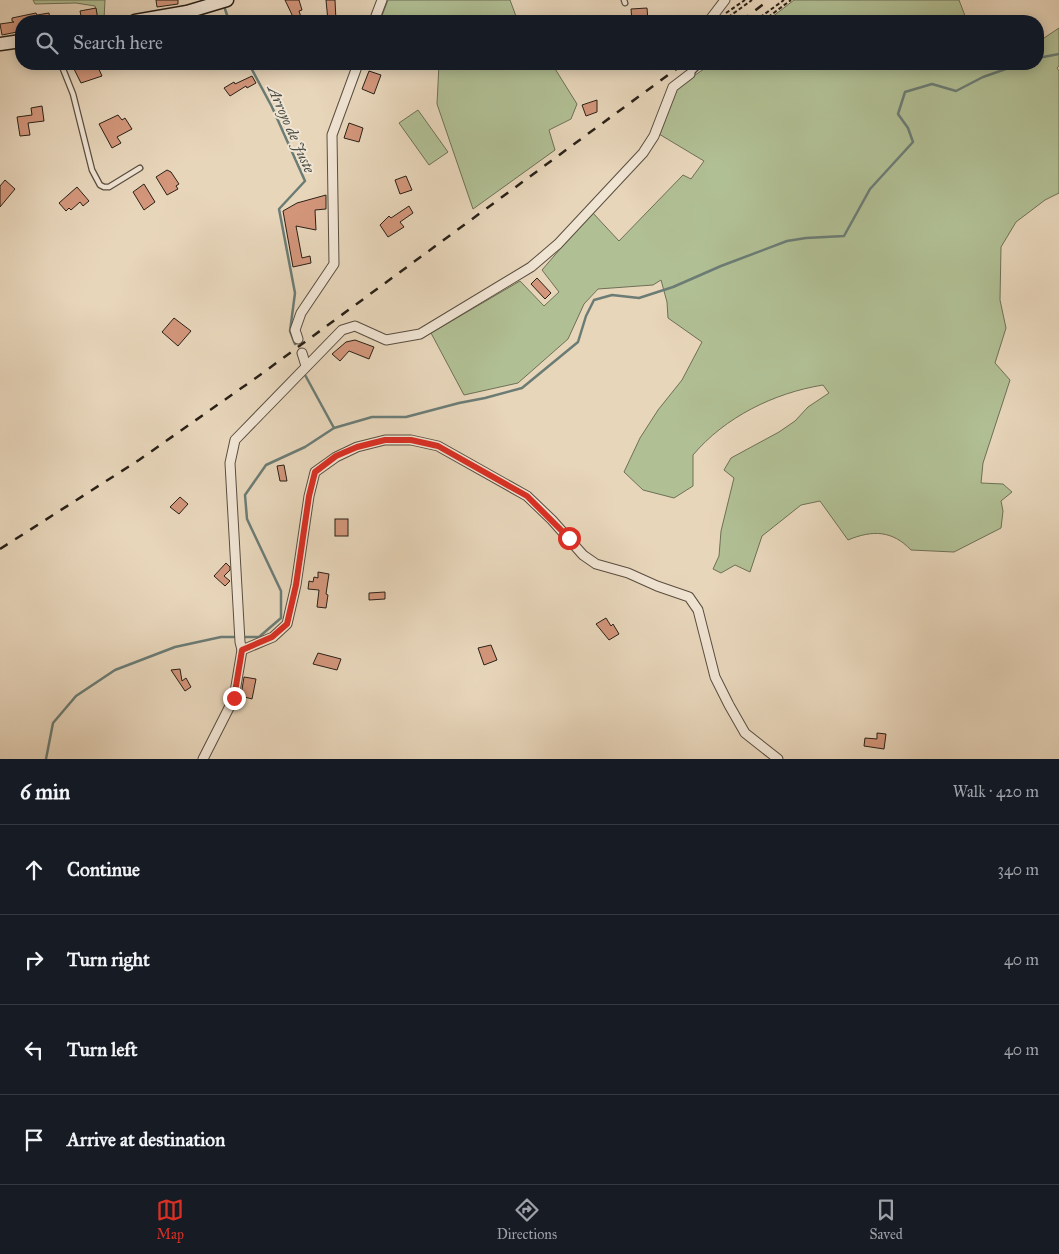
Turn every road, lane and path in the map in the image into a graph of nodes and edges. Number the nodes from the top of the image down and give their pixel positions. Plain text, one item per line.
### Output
1 (227, 0) edge
2 (725, 0) edge
3 (745, 0) edge
4 (752, 0) edge
5 (784, 0) edge
6 (791, 0) edge
7 (380, 1) edge
8 (170, 15) edge
9 (376, 15) edge
10 (714, 15) edge
11 (724, 15) edge
12 (731, 15) edge
13 (763, 15) edge
14 (770, 15) edge
15 (15, 42) edge
16 (0, 44) edge
17 (63, 70) edge
18 (356, 70) edge
19 (694, 70) edge
20 (690, 74) joint
21 (140, 168) dead end
22 (298, 339) dead end
23 (302, 353) dead end
24 (306, 366) junction
25 (241, 646) junction
26 (202, 759) edge
27 (778, 759) edge

1 - 8 street
2 - 10 street
3 - 11 path
4 - 12 path
5 - 13 path
6 - 14 path
7 - 9 street
15 - 16 street
17 - 21 lane
18 - 22 street
19 - 20 lane
20 - 24 street
23 - 24 street
24 - 25 street
25 - 26 street
25 - 27 street

